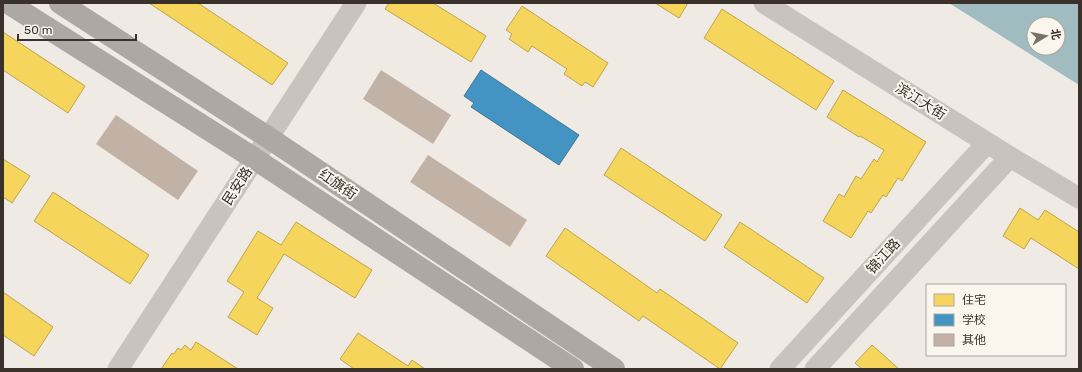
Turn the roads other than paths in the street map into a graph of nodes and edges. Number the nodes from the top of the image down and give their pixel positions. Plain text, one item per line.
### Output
1 (8, 3) edge
2 (60, 3) edge
3 (356, 3) edge
4 (764, 3) edge
5 (269, 138) junction
6 (987, 143) junction
7 (1010, 157) junction
8 (255, 159) junction
9 (1079, 198) edge
10 (118, 369) edge
11 (573, 369) edge
12 (614, 369) edge
13 (780, 369) edge
14 (815, 369) edge

1 - 8 main road
2 - 5 main road, 红旗街
3 - 5 street, 民安路
4 - 6 street, 滨江大街
5 - 8 street, 民安路
5 - 12 main road, 红旗街
6 - 7 street, 滨江大街
6 - 13 street, 锦江路
7 - 9 street, 滨江大街
7 - 14 street, 锦江路
8 - 10 street, 民安路
8 - 11 main road

